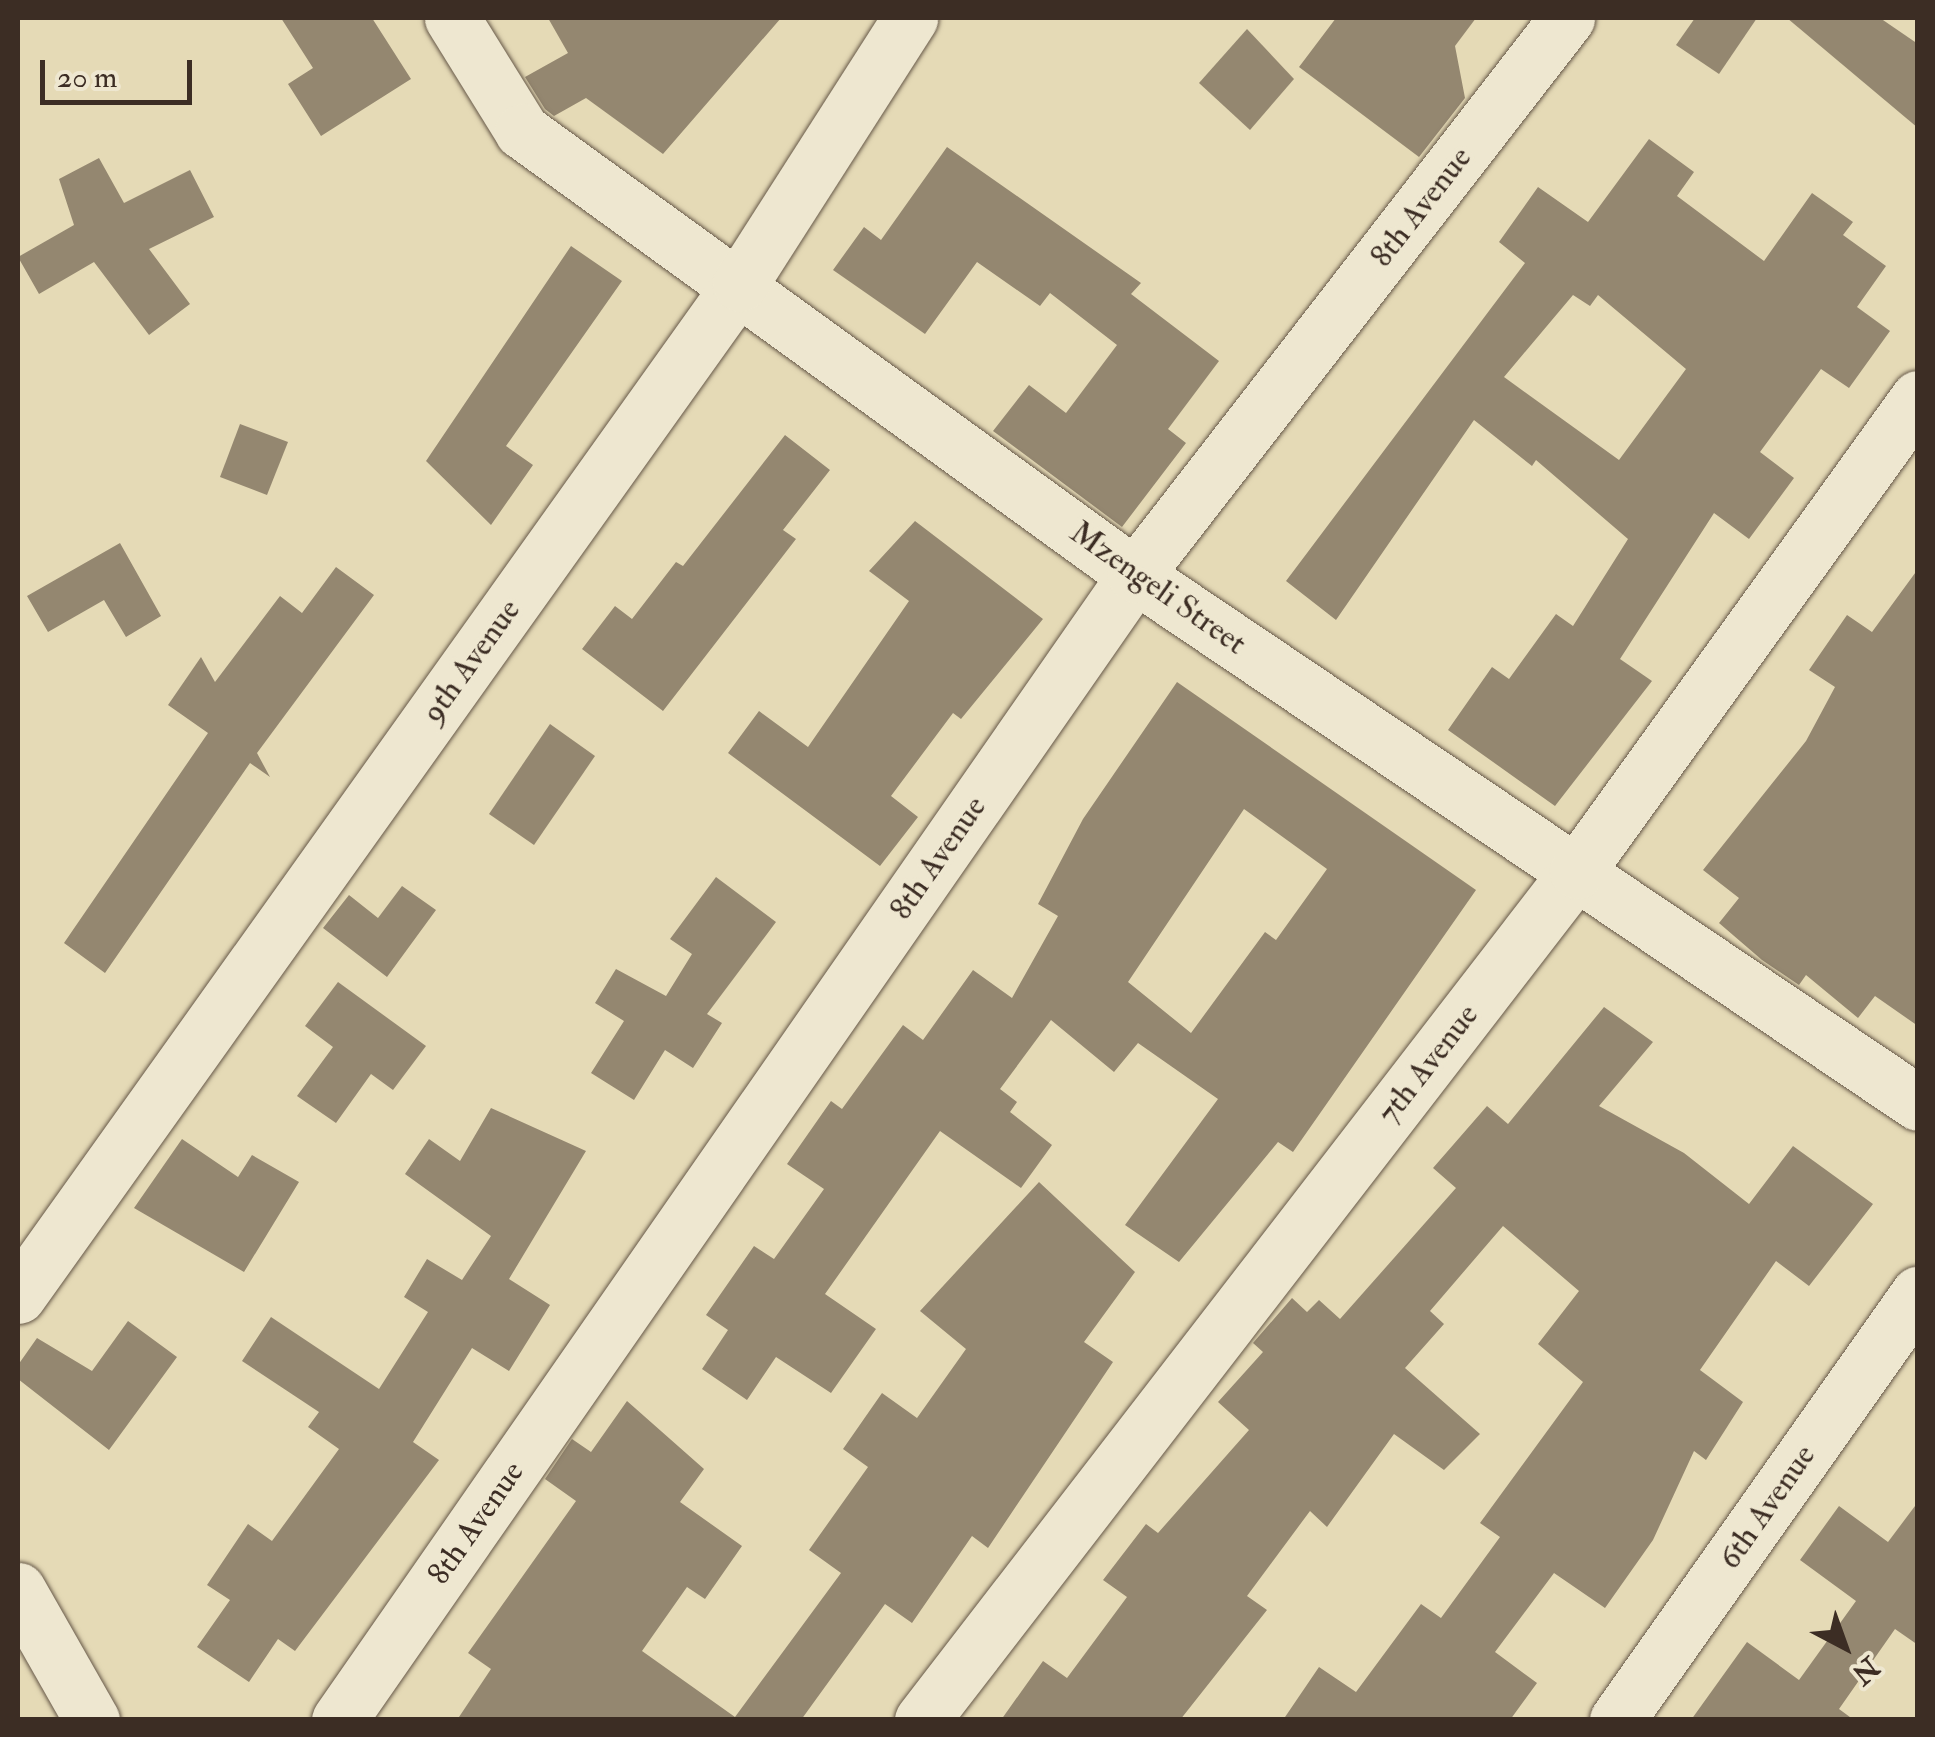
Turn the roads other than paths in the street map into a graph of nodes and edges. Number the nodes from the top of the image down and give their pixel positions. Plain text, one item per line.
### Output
1 (452, 18) edge
2 (910, 18) edge
3 (1567, 18) edge
4 (740, 284) junction
5 (1918, 398) edge
6 (1135, 575) junction
7 (1577, 870) junction
8 (1918, 1103) edge
9 (1918, 1294) edge
10 (18, 1296) edge
11 (18, 1590) edge
12 (92, 1720) edge
13 (339, 1720) edge
14 (922, 1720) edge
15 (1617, 1720) edge

1 - 4 street, Mzengeli Street
2 - 4 street, 9th Avenue
3 - 6 street, 8th Avenue
4 - 6 street, Mzengeli Street
4 - 10 street, 9th Avenue
5 - 7 street, 7th Avenue
6 - 7 street, Mzengeli Street
6 - 13 street, 8th Avenue
7 - 8 street, Mzengeli Street
7 - 14 street, 7th Avenue
9 - 15 street, 6th Avenue
11 - 12 street

